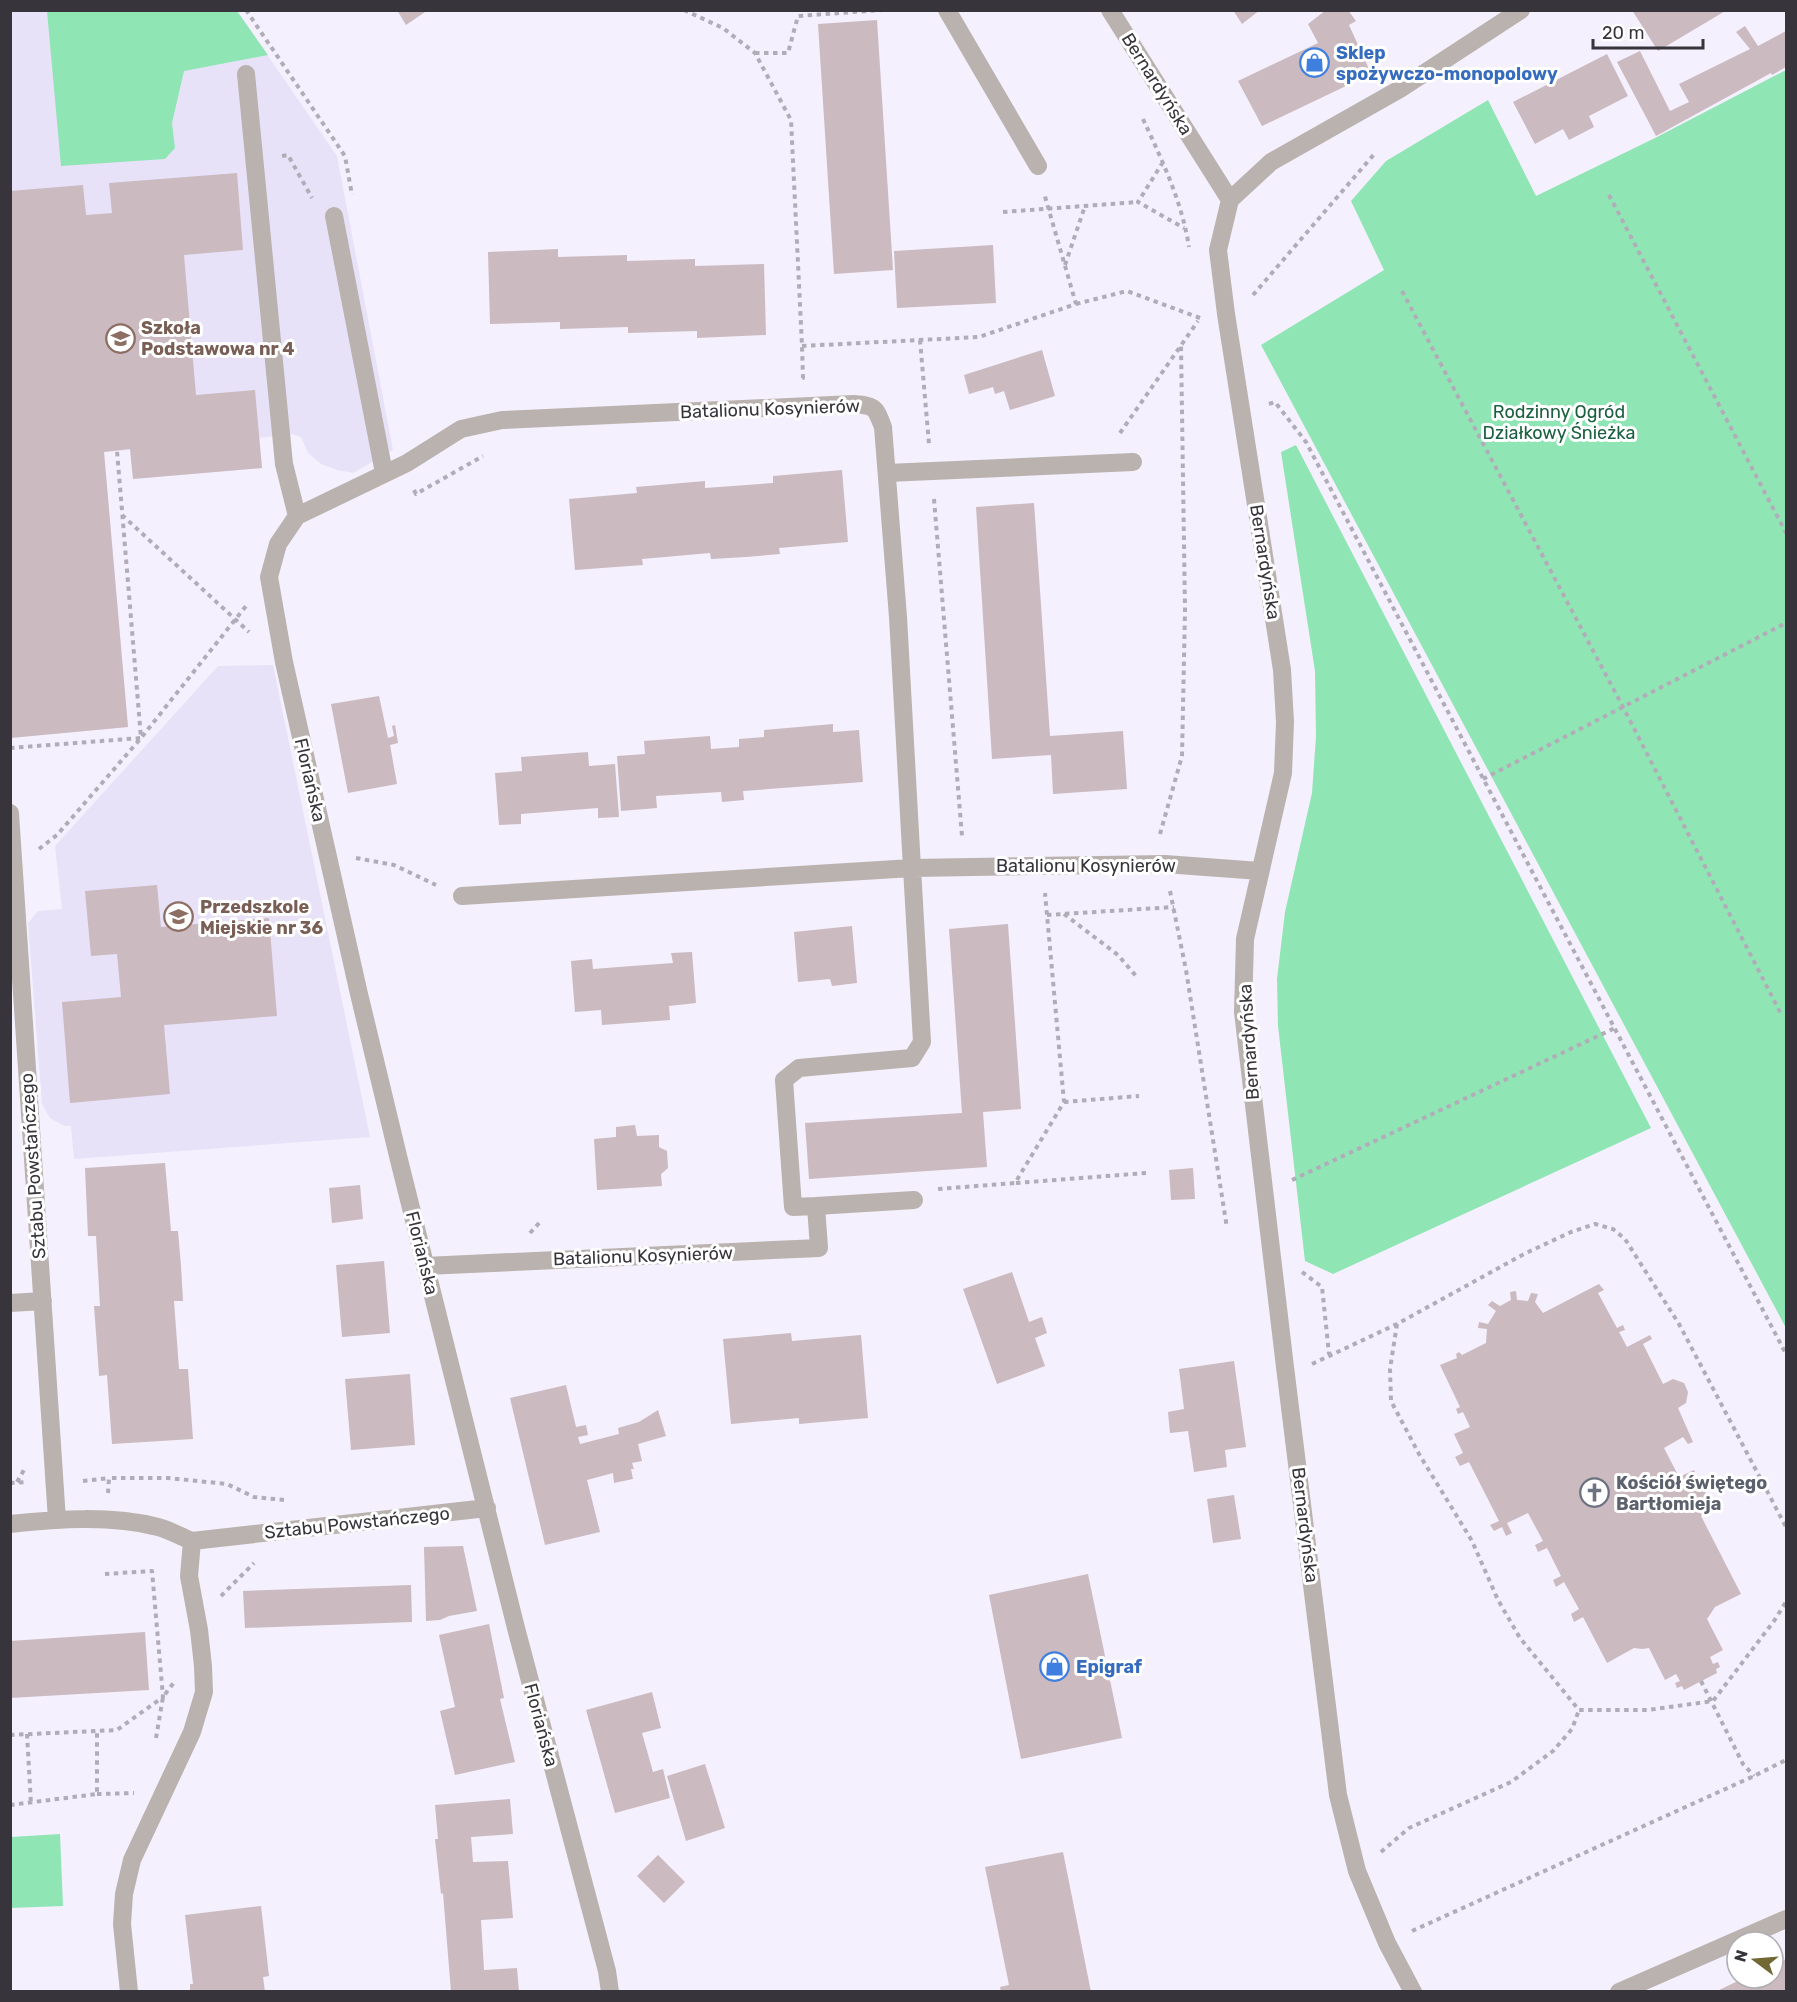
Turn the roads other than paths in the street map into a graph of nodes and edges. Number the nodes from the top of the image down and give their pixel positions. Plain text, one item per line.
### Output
1 (947, 10) edge
2 (1110, 10) edge
3 (1521, 10) edge
4 (246, 74) dead end
5 (1038, 166) road end
6 (1230, 200) junction
7 (334, 216) road end
8 (1133, 462) dead end
9 (887, 473) junction
10 (384, 474) junction
11 (297, 516) junction
12 (10, 813) edge
13 (912, 868) junction
14 (1260, 871) junction
15 (462, 896) road end
16 (914, 1200) road end
17 (816, 1206) junction
18 (425, 1266) junction
19 (43, 1301) junction
20 (10, 1303) edge
21 (487, 1508) junction
22 (57, 1520) junction
23 (10, 1524) edge
24 (192, 1541) junction
25 (1786, 1919) edge
26 (129, 1992) edge
27 (610, 1992) edge
28 (1413, 1992) edge
29 (1619, 1992) edge

1 - 5 street
2 - 6 street, Bernardyńska
3 - 6 street
4 - 11 street
6 - 14 street, Bernardyńska
7 - 10 street
8 - 9 street
9 - 10 street, Batalionu Kosynierów
9 - 13 street, Batalionu Kosynierów
10 - 11 street, Batalionu Kosynierów
11 - 18 street, Floriańska
12 - 19 street, Sztabu Powstańczego
13 - 14 street, Batalionu Kosynierów
13 - 15 street
13 - 17 street, Batalionu Kosynierów
14 - 28 street, Bernardyńska
16 - 17 street, Batalionu Kosynierów
17 - 18 street, Batalionu Kosynierów
18 - 21 street, Floriańska
19 - 20 street
19 - 22 street, Sztabu Powstańczego
21 - 24 street, Sztabu Powstańczego
21 - 27 street, Floriańska
22 - 23 street, Sztabu Powstańczego
22 - 24 street, Sztabu Powstańczego
24 - 26 street
25 - 29 street

